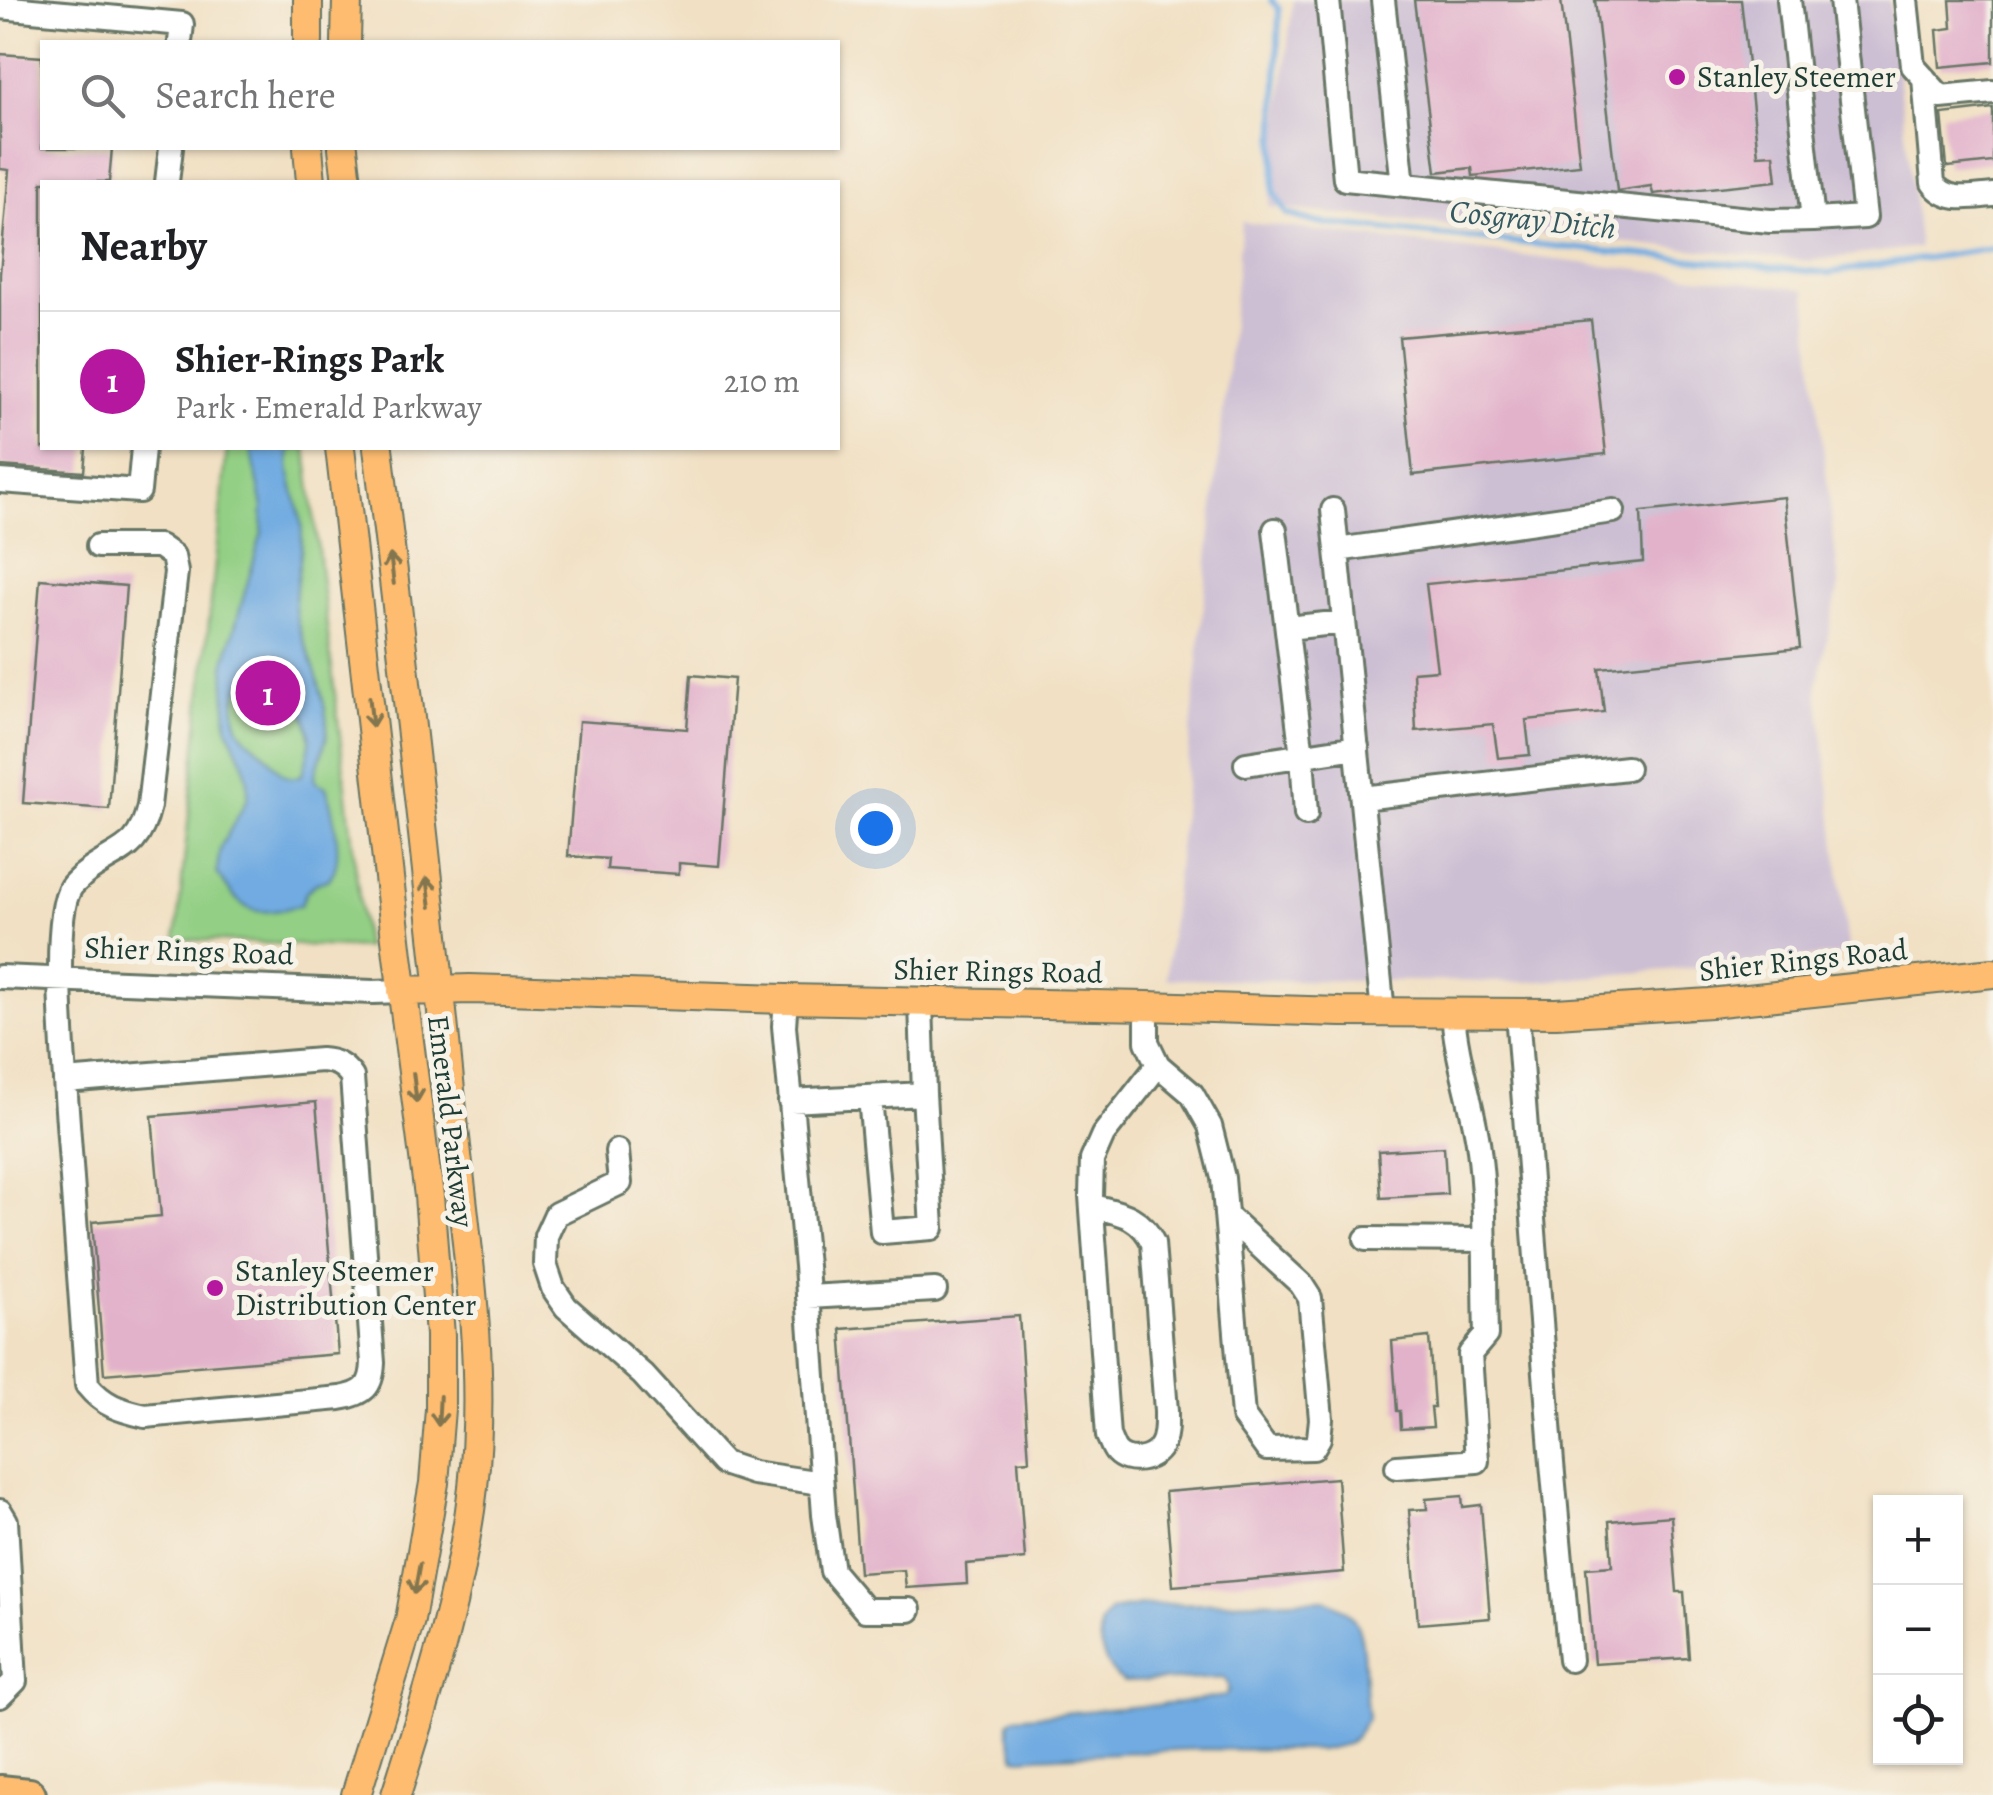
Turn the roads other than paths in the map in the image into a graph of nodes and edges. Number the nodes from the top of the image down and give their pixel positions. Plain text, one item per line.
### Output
1 (308, 0) edge
2 (347, 0) edge
3 (1328, 0) edge
4 (1382, 0) edge
5 (1789, 0) edge
6 (1841, 0) edge
7 (1906, 0) edge
8 (0, 7) edge
9 (180, 40) edge
10 (308, 40) edge
11 (346, 40) edge
12 (1924, 78) junction
13 (1993, 92) edge
14 (170, 150) edge
15 (308, 150) edge
16 (343, 150) edge
17 (167, 180) edge
18 (312, 180) edge
19 (347, 180) edge
20 (1402, 185) junction
21 (1993, 195) edge
22 (1813, 220) junction
23 (143, 450) edge
24 (340, 450) edge
25 (378, 450) edge
26 (0, 481) edge
27 (1333, 510) dead end
28 (1612, 511) dead end
29 (1275, 530) dead end
30 (98, 546) dead end
31 (1337, 550) junction
32 (1344, 622) junction
33 (1287, 628) junction
34 (1357, 747) junction
35 (1302, 756) junction
36 (1246, 764) dead end
37 (1627, 768) dead end
38 (1362, 798) junction
39 (1306, 814) dead end
40 (1993, 973) edge
41 (0, 976) edge
42 (60, 979) junction
43 (440, 989) junction
44 (402, 991) junction
45 (786, 999) junction
46 (921, 1002) junction
47 (1147, 1006) junction
48 (1384, 1013) junction
49 (1453, 1013) junction
50 (1518, 1014) junction
51 (1158, 1065) junction
52 (65, 1081) junction
53 (924, 1094) junction
54 (870, 1097) junction
55 (790, 1101) junction
56 (617, 1152) dead end
57 (1092, 1206) junction
58 (1226, 1216) junction
59 (1366, 1239) dead end
60 (1485, 1240) junction
61 (935, 1290) dead end
62 (808, 1297) junction
63 (1397, 1467) dead end
64 (821, 1483) junction
65 (0, 1512) edge
66 (910, 1610) dead end
67 (1570, 1660) dead end
68 (0, 1696) edge
69 (0, 1792) edge
70 (29, 1795) edge
71 (356, 1795) edge
72 (396, 1795) edge

1 - 10 main road
2 - 11 main road
3 - 20 street
4 - 20 street
5 - 22 street
6 - 22 street
7 - 12 street
8 - 9 street
12 - 13 street
12 - 21 street
14 - 17 street
15 - 18 main road
16 - 19 main road
20 - 22 street
23 - 26 street
24 -> 44 main road, Emerald Parkway
43 -> 25 main road, Emerald Parkway
27 - 31 street
28 - 31 street
29 - 33 street
30 - 42 street
31 - 32 street
32 - 33 street
32 - 34 street
33 - 35 street
34 - 35 street
34 - 38 street
35 - 36 street
35 - 39 street
37 - 38 street
38 - 48 street
40 - 50 main road, Shier Rings Road
41 - 42 street, Shier Rings Road
42 - 44 street, Shier Rings Road
42 - 52 street
43 - 44 main road, Shier Rings Road
43 - 45 main road, Shier Rings Road
43 - 72 main road, Emerald Parkway
44 -> 71 main road, Emerald Parkway
45 - 46 main road, Shier Rings Road
45 - 55 street
46 - 47 main road, Shier Rings Road
46 - 53 street
47 - 48 main road, Shier Rings Road
47 - 51 street
48 - 49 main road, Shier Rings Road
49 - 50 main road, Shier Rings Road
49 - 60 street
50 - 67 street
51 - 57 street
51 - 58 street
52 - 52 street
53 - 54 street
53 - 54 street
54 - 55 street
55 - 62 street
56 - 64 street
57 - 57 street
58 - 58 street
59 - 60 street
60 - 63 street
61 - 62 street
62 - 64 street
64 - 66 street
65 - 68 street
69 - 70 highway

